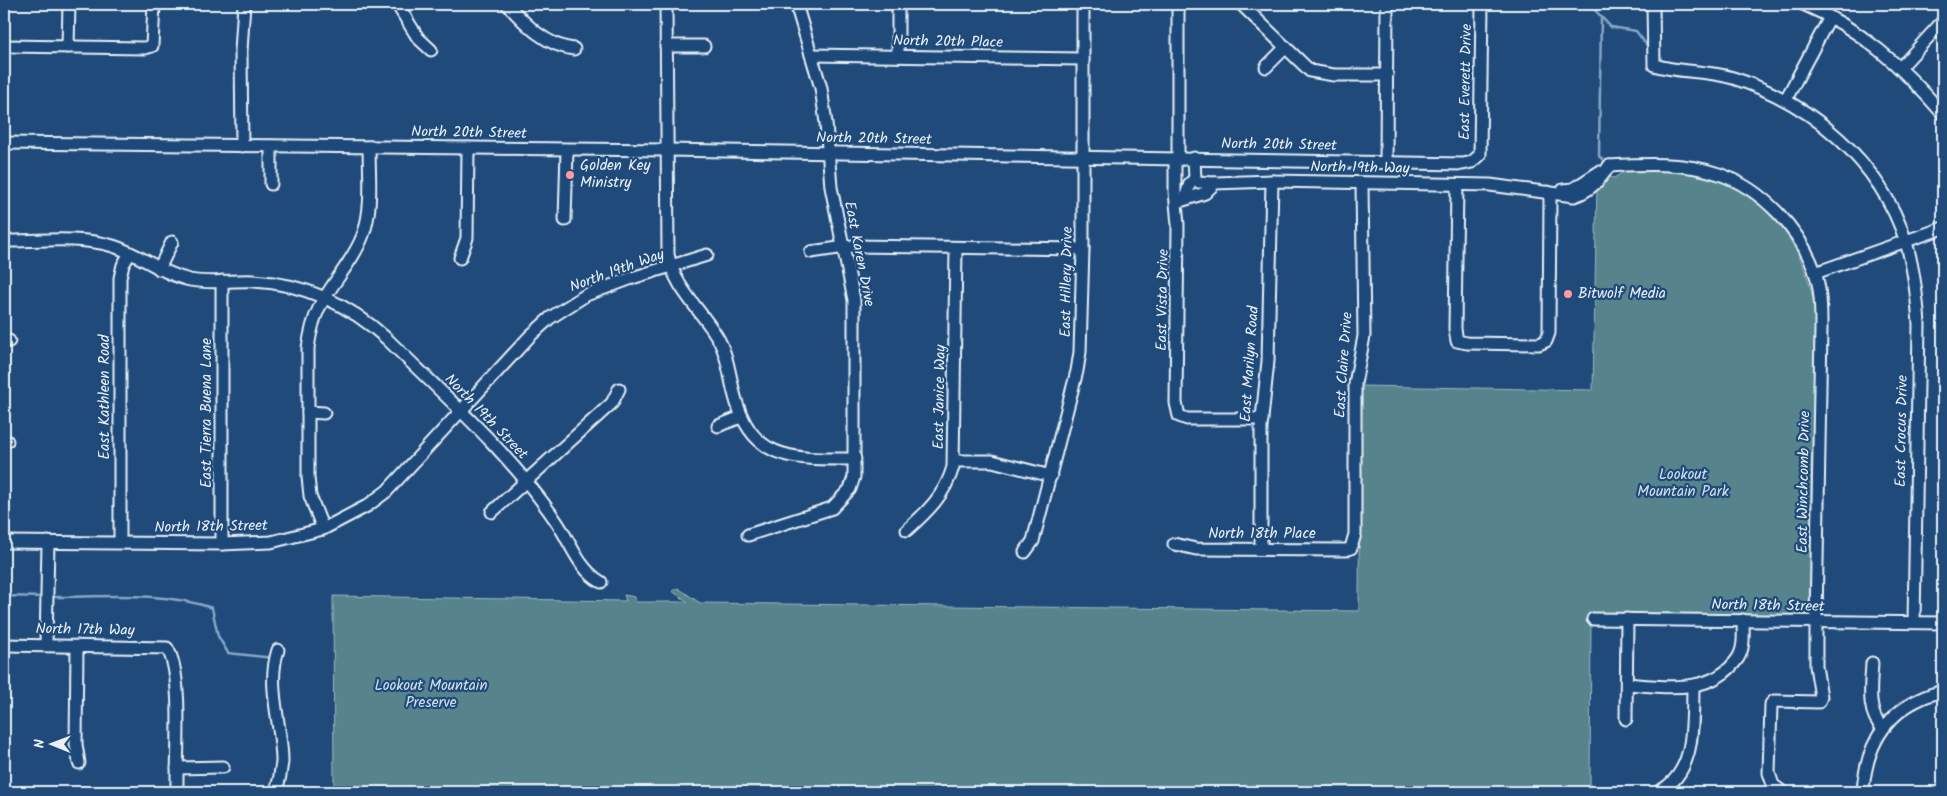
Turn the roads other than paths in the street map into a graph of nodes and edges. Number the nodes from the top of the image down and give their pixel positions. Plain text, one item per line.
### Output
1 (69, 4) edge
2 (154, 4) edge
3 (244, 4) edge
4 (397, 4) edge
5 (507, 4) edge
6 (666, 4) edge
7 (796, 4) edge
8 (898, 4) edge
9 (1083, 4) edge
10 (1178, 4) edge
11 (1241, 4) edge
12 (1387, 4) edge
13 (1482, 4) edge
14 (1653, 4) edge
15 (1803, 4) edge
16 (1830, 17) junction
17 (1943, 21) edge
18 (4, 46) edge
19 (666, 46) junction
20 (704, 46) dead end
21 (68, 48) junction
22 (1286, 48) junction
23 (574, 49) dead end
24 (431, 50) dead end
25 (812, 55) junction
26 (898, 56) junction
27 (1083, 59) junction
28 (1266, 67) dead end
29 (1900, 67) junction
30 (1387, 75) junction
31 (1786, 99) junction
32 (1943, 114) edge
33 (4, 143) edge
34 (242, 146) junction
35 (271, 146) junction
36 (369, 147) junction
37 (468, 148) junction
38 (567, 150) junction
39 (666, 150) junction
40 (828, 153) junction
41 (1083, 158) junction
42 (1176, 158) junction
43 (1194, 158) junction
44 (1476, 160) joint
45 (1386, 162) junction
46 (1272, 181) junction
47 (1192, 183) junction
48 (1215, 183) junction
49 (271, 184) dead end
50 (1175, 184) junction
51 (1362, 184) junction
52 (1458, 185) junction
53 (1548, 192) junction
54 (1181, 201) junction
55 (565, 220) dead end
56 (1943, 228) edge
57 (4, 241) edge
58 (1906, 241) junction
59 (172, 242) dead end
60 (843, 247) junction
61 (956, 248) junction
62 (1083, 249) junction
63 (811, 252) dead end
64 (130, 253) junction
65 (707, 255) dead end
66 (460, 258) dead end
67 (670, 266) junction
68 (159, 269) junction
69 (1815, 273) junction
70 (222, 281) junction
71 (325, 297) junction
72 (619, 389) dead end
73 (461, 411) junction
74 (308, 412) junction
75 (324, 413) dead end
76 (741, 417) junction
77 (1262, 418) junction
78 (718, 426) dead end
79 (855, 459) junction
80 (954, 461) junction
81 (1051, 476) junction
82 (527, 482) junction
83 (492, 512) dead end
84 (323, 529) junction
85 (907, 530) dead end
86 (748, 535) dead end
87 (4, 542) edge
88 (48, 542) junction
89 (120, 542) junction
90 (222, 544) junction
91 (1174, 544) dead end
92 (1351, 548) joint
93 (1261, 549) junction
94 (1025, 552) dead end
95 (601, 582) dead end
96 (1593, 619) dead end
97 (1626, 619) junction
98 (1743, 620) junction
99 (1816, 622) junction
100 (1914, 622) junction
101 (1943, 623) edge
102 (4, 644) edge
103 (46, 644) junction
104 (77, 646) junction
105 (278, 650) dead end
106 (1872, 663) dead end
107 (1627, 684) junction
108 (1693, 687) junction
109 (1943, 691) edge
110 (1626, 719) dead end
111 (1883, 728) junction
112 (79, 763) dead end
113 (223, 767) dead end
114 (177, 768) junction
115 (1665, 791) edge
116 (177, 792) edge
117 (276, 792) edge
118 (1781, 792) edge
119 (1863, 792) edge

1 - 21 street
2 - 21 street
3 - 34 street
4 - 24 street
5 - 23 street
6 - 19 street
7 - 25 street, East Karen Drive
8 - 26 street
9 - 27 street, East Hillery Drive
10 - 42 street, East Vista Drive
11 - 22 street
12 - 30 street
13 - 44 street, East Everett Drive
14 - 31 street
15 - 16 street
16 - 29 street
16 - 31 street
17 - 29 street
18 - 21 street
19 - 20 street
19 - 39 street
22 - 28 street
22 - 30 street
25 - 26 street, North 20th Place
25 - 40 street, East Karen Drive
26 - 27 street, North 20th Place
27 - 41 street, East Hillery Drive
29 - 32 street
30 - 45 street
31 - 58 street
33 - 34 street, North 20th Street
34 - 35 street, North 20th Street
35 - 36 street, North 20th Street
35 - 49 street
36 - 37 street, North 20th Street
36 - 71 street
37 - 38 street, North 20th Street
37 - 66 street
38 - 39 street, North 20th Street
38 - 55 street
39 - 40 street, North 20th Street
39 - 67 street
40 - 41 street, North 20th Street
40 - 60 street, East Karen Drive
41 - 42 street, North 20th Street
41 - 62 street, East Hillery Drive
42 - 43 street, North 20th Street
42 - 50 street, East Vista Drive
43 - 45 street, North 20th Street
43 - 47 street, East Vista Drive
44 - 45 street, North 20th Street
46 - 48 street, North 19th Way
46 - 51 street, North 19th Way
46 - 77 street, East Marilyn Road
47 - 48 street
47 - 50 street
47 - 54 street, East Vista Drive
48 - 54 street
50 - 54 street, East Vista Drive
51 - 52 street, North 19th Way
51 - 92 street, East Claire Drive
52 - 53 street, North 19th Way
52 - 53 street
53 - 69 street, North 19th Way
54 - 77 street, East Vista Drive
56 - 58 street
57 - 64 street, North 19th Street
58 - 69 street
58 - 100 street, East Crocus Drive
59 - 68 street
60 - 61 street
60 - 63 street
60 - 79 street, East Karen Drive
61 - 62 street
61 - 80 street, East Janice Way
62 - 81 street, East Hillery Drive
64 - 68 street, North 19th Street
64 - 89 street, East Kathleen Road
65 - 67 street, North 19th Way
67 - 73 street, North 19th Way
67 - 76 street
68 - 70 street, North 19th Street
69 - 99 street, East Winchcomb Drive
70 - 71 street, North 19th Street
70 - 90 street, East Tierra Buena Lane
71 - 73 street, North 19th Street
71 - 74 street
72 - 82 street
73 - 82 street, North 19th Street
73 - 84 street, North 18th Street
74 - 75 street
74 - 84 street
76 - 78 street
76 - 79 street
77 - 93 street, East Marilyn Road
79 - 86 street, East Karen Drive
80 - 81 street
80 - 85 street, East Janice Way
81 - 94 street, East Hillery Drive
82 - 83 street
82 - 95 street, North 19th Street
84 - 90 street, North 18th Street
87 - 88 street, North 18th Street
88 - 89 street, North 18th Street
88 - 103 street
89 - 90 street, North 18th Street
91 - 93 street, North 18th Place
92 - 93 street, North 18th Place
96 - 97 street, North 18th Street
97 - 98 street, North 18th Street
97 - 107 street
98 - 99 street, North 18th Street
98 - 108 street
99 - 100 street, North 18th Street
99 - 118 street, East Winchcomb Drive
100 - 101 street, North 18th Street
102 - 103 street, North 17th Way
103 - 104 street, North 17th Way
104 - 112 street
104 - 114 street, North 17th Way
105 - 117 street
106 - 111 street
107 - 108 street
107 - 110 street
108 - 115 street
109 - 111 street
111 - 119 street
113 - 114 street
114 - 116 street

